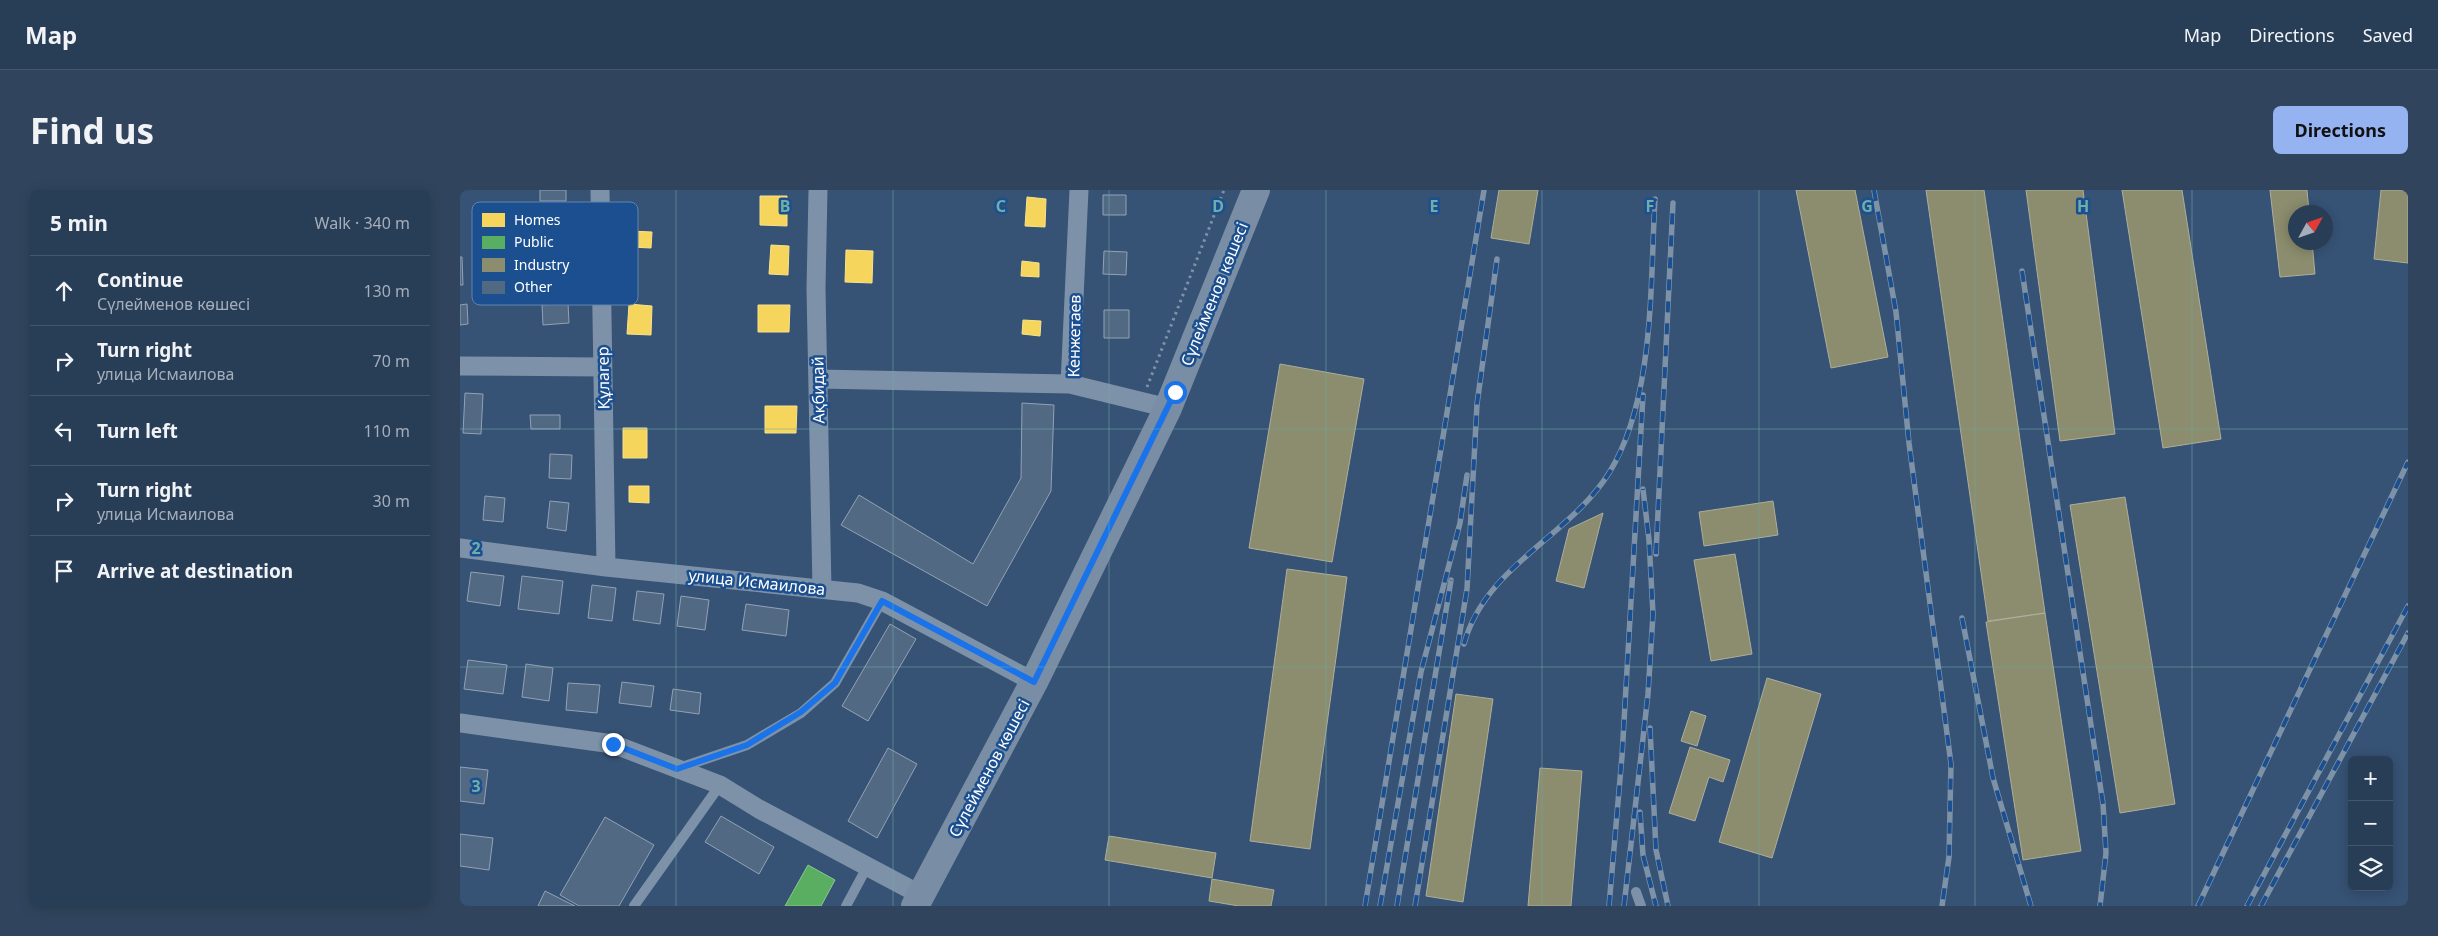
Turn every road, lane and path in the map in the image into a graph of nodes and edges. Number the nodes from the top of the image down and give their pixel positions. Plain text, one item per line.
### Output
1 (818, 190) edge
2 (1080, 190) edge
3 (1224, 190) edge
4 (1256, 190) edge
5 (601, 305) edge
6 (460, 366) edge
7 (602, 367) junction
8 (818, 379) junction
9 (1070, 384) junction
10 (1142, 402) junction
11 (1168, 408) junction
12 (460, 548) edge
13 (606, 567) junction
14 (822, 589) junction
15 (882, 601) junction
16 (1034, 682) junction
17 (460, 723) edge
18 (677, 769) junction
19 (720, 785) junction
20 (867, 867) junction
21 (1636, 892) dead end
22 (918, 900) edge
23 (634, 906) edge
24 (846, 906) edge
25 (1641, 906) edge

1 - 8 street, Ақбидай
2 - 9 street, Кенжетаев
3 - 10 path
4 - 11 street, Сүлейменов көшесі
5 - 7 street, Құлагер
6 - 7 street
7 - 13 street, Құлагер
8 - 9 street
8 - 14 street, Ақбидай
9 - 10 street, Кенжетаев
10 - 11 street, Кенжетаев
11 - 16 street, Сүлейменов көшесі
12 - 13 street, улица Исмаилова
13 - 14 street, улица Исмаилова
14 - 15 street, улица Исмаилова
15 - 16 street, улица Исмаилова
15 - 18 lane
16 - 22 street, Сүлейменов көшесі
17 - 18 street
18 - 19 street
19 - 20 street
19 - 23 lane
20 - 22 street
20 - 24 lane
21 - 25 lane

